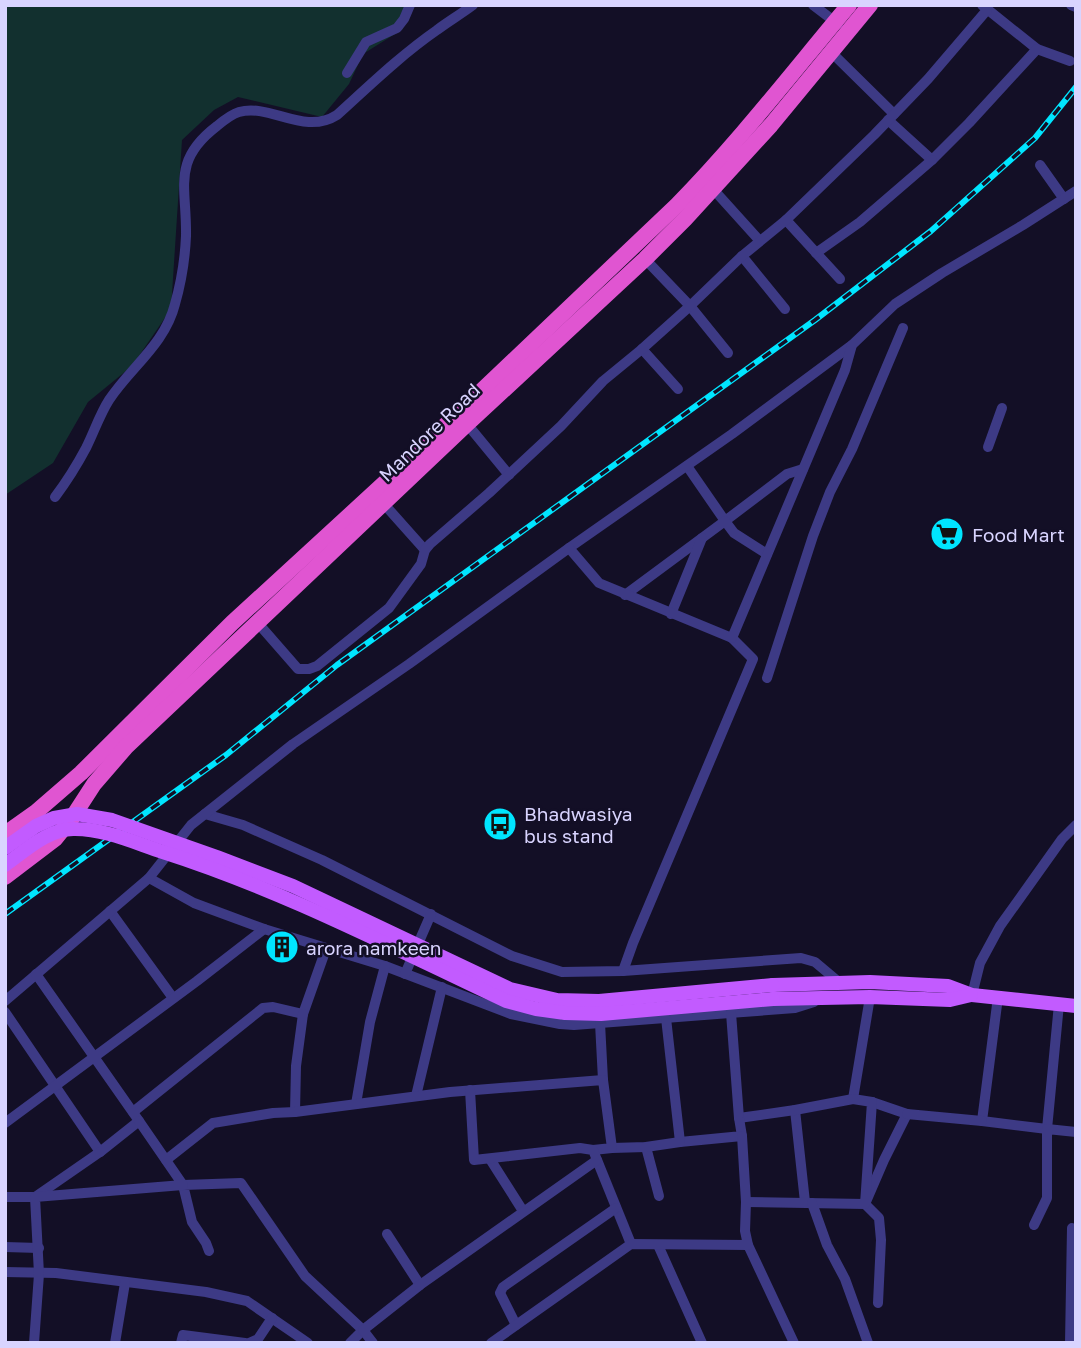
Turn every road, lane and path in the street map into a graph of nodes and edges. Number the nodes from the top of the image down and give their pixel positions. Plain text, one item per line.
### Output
1 (410, 5) edge
2 (473, 5) edge
3 (813, 5) edge
4 (849, 5) edge
5 (870, 5) edge
6 (985, 8) edge
7 (841, 27) junction
8 (1037, 49) junction
9 (831, 52) junction
10 (1070, 61) dead end
11 (347, 73) dead end
12 (891, 117) junction
13 (932, 160) junction
14 (1040, 164) dead end
15 (713, 189) junction
16 (1076, 191) edge
17 (1064, 199) junction
18 (786, 220) junction
19 (759, 240) junction
20 (816, 253) junction
21 (742, 256) junction
22 (645, 259) junction
23 (840, 279) dead end
24 (690, 306) junction
25 (785, 309) dead end
26 (903, 328) dead end
27 (852, 345) junction
28 (642, 349) junction
29 (728, 353) dead end
30 (678, 389) dead end
31 (1002, 408) dead end
32 (467, 424) junction
33 (988, 447) dead end
34 (687, 466) junction
35 (803, 468) junction
36 (509, 475) junction
37 (55, 497) dead end
38 (384, 504) junction
39 (725, 521) junction
40 (702, 538) junction
41 (569, 548) junction
42 (425, 550) junction
43 (767, 554) junction
44 (625, 595) junction
45 (671, 614) junction
46 (257, 621) junction
47 (732, 638) junction
48 (767, 678) dead end
49 (205, 814) junction
50 (1076, 825) edge
51 (5, 834) edge
52 (5, 848) edge
53 (5, 865) edge
54 (5, 877) edge
55 (149, 878) junction
56 (110, 911) junction
57 (431, 914) junction
58 (264, 929) junction
59 (326, 949) junction
60 (385, 966) junction
61 (623, 971) junction
62 (36, 974) junction
63 (405, 974) junction
64 (840, 983) junction
65 (442, 987) junction
66 (773, 992) junction
67 (972, 995) junction
68 (870, 997) junction
69 (998, 997) junction
70 (173, 998) junction
71 (828, 998) junction
72 (5, 1001) edge
73 (1059, 1004) junction
74 (1076, 1006) edge
75 (5, 1012) edge
76 (731, 1013) junction
77 (303, 1014) junction
78 (666, 1018) junction
79 (600, 1023) junction
80 (94, 1058) junction
81 (603, 1080) junction
82 (55, 1087) junction
83 (470, 1090) junction
84 (416, 1096) junction
85 (853, 1099) junction
86 (872, 1102) junction
87 (356, 1104) junction
88 (795, 1110) junction
89 (295, 1112) junction
90 (907, 1114) junction
91 (136, 1116) junction
92 (739, 1118) junction
93 (982, 1121) junction
94 (5, 1124) edge
95 (1047, 1129) junction
96 (1076, 1132) edge
97 (742, 1136) junction
98 (680, 1142) junction
99 (646, 1146) junction
100 (612, 1148) junction
101 (100, 1152) junction
102 (595, 1155) junction
103 (490, 1159) junction
104 (166, 1160) junction
105 (183, 1185) junction
106 (659, 1196) dead end
107 (5, 1197) edge
108 (35, 1197) junction
109 (746, 1202) junction
110 (809, 1203) junction
111 (865, 1204) junction
112 (616, 1208) junction
113 (523, 1211) junction
114 (1034, 1225) dead end
115 (1072, 1228) dead end
116 (387, 1234) dead end
117 (631, 1244) junction
118 (658, 1245) junction
119 (748, 1245) junction
120 (5, 1247) edge
121 (39, 1248) junction
122 (209, 1251) dead end
123 (1074, 1256) edge
124 (5, 1272) edge
125 (39, 1274) junction
126 (125, 1283) junction
127 (421, 1285) junction
128 (878, 1303) dead end
129 (272, 1318) junction
130 (516, 1325) junction
131 (1073, 1328) edge
132 (363, 1330) junction
133 (34, 1343) edge
134 (115, 1343) edge
135 (181, 1343) edge
136 (247, 1343) edge
137 (308, 1343) edge
138 (350, 1343) edge
139 (373, 1343) edge
140 (491, 1343) edge
141 (702, 1343) edge
142 (794, 1343) edge
143 (868, 1343) edge
144 (1070, 1343) edge

1 - 11 street
2 - 37 street
3 - 7 street
4 - 7 highway, Mandore Road
5 - 7 highway, Mandore Road
6 - 8 street
6 - 12 street
7 - 9 highway, Mandore Road
7 - 51 highway, Mandore Road
8 - 10 street
8 - 13 street
9 - 12 street
9 - 15 highway, Mandore Road
12 - 13 street
12 - 18 street
13 - 20 street
14 - 17 street
15 - 19 street
15 - 22 highway, Mandore Road
16 - 17 street
17 - 27 street
18 - 19 street
18 - 20 street
19 - 21 street
20 - 23 street
21 - 24 street
21 - 25 street
22 - 24 street
22 - 32 highway, Mandore Road
24 - 28 street
24 - 29 street
26 - 48 street
27 - 34 street
27 - 35 street
28 - 30 street
28 - 36 street
31 - 33 street
32 - 36 street
32 - 38 highway, Mandore Road
34 - 39 street
34 - 41 street
35 - 39 street
35 - 43 street
36 - 42 street
38 - 42 street
38 - 46 highway, Mandore Road
39 - 40 street
39 - 43 street
40 - 44 street
40 - 45 street
41 - 44 street
41 - 49 street
42 - 46 street
43 - 47 street
44 - 45 street
45 - 47 street
46 - 54 highway, Mandore Road
47 - 61 street
49 - 55 street
49 - 57 street
50 - 67 street
52 - 66 main road, bridge
53 - 66 main road, bridge
55 - 56 street
55 - 58 street
56 - 62 street
56 - 70 street
57 - 61 street
57 - 63 street
58 - 59 street
58 - 70 street
59 - 60 street
59 - 77 street
60 - 63 street
60 - 87 street
61 - 64 street
62 - 72 street
62 - 80 street
63 - 65 street
64 - 66 main road
64 - 67 main road
65 - 79 street
65 - 84 street
66 - 71 main road
67 - 68 main road
67 - 69 main road
68 - 71 main road
68 - 85 street
69 - 73 main road
69 - 93 street
70 - 80 street
71 - 76 street
73 - 74 main road
73 - 95 street
75 - 82 street
76 - 78 street
76 - 92 street
77 - 89 street
77 - 91 street
78 - 79 street
78 - 98 street
79 - 81 street
80 - 82 street
80 - 91 street
81 - 83 street
81 - 100 street
82 - 94 street
82 - 101 street
83 - 84 street
83 - 103 street
84 - 87 street
85 - 86 street
85 - 88 street
86 - 90 street
86 - 111 street
87 - 89 street
88 - 92 street
88 - 110 street
89 - 104 street
90 - 93 street
90 - 111 street
91 - 101 street
91 - 104 street
92 - 97 street
93 - 95 street
95 - 96 street
95 - 114 street
97 - 98 street
97 - 109 street
98 - 99 street
99 - 100 street
99 - 106 street
100 - 102 street
101 - 108 street
102 - 103 street
102 - 112 street
102 - 113 street
103 - 113 street
104 - 105 street
105 - 108 street
105 - 122 street
105 - 132 street
107 - 108 street
108 - 121 street
109 - 110 street
109 - 119 street
110 - 111 street
110 - 143 street
111 - 128 street
112 - 117 street
112 - 130 street
113 - 127 street
115 - 123 street
116 - 127 street
117 - 118 street
117 - 130 street
118 - 119 street
118 - 141 street
119 - 142 street
120 - 121 street
121 - 125 street
123 - 131 street
124 - 125 street
125 - 126 street
125 - 133 street
126 - 129 street
126 - 134 street
127 - 132 street
129 - 136 street
129 - 137 street
130 - 140 street
131 - 144 street
132 - 138 street
132 - 139 street
135 - 136 street

